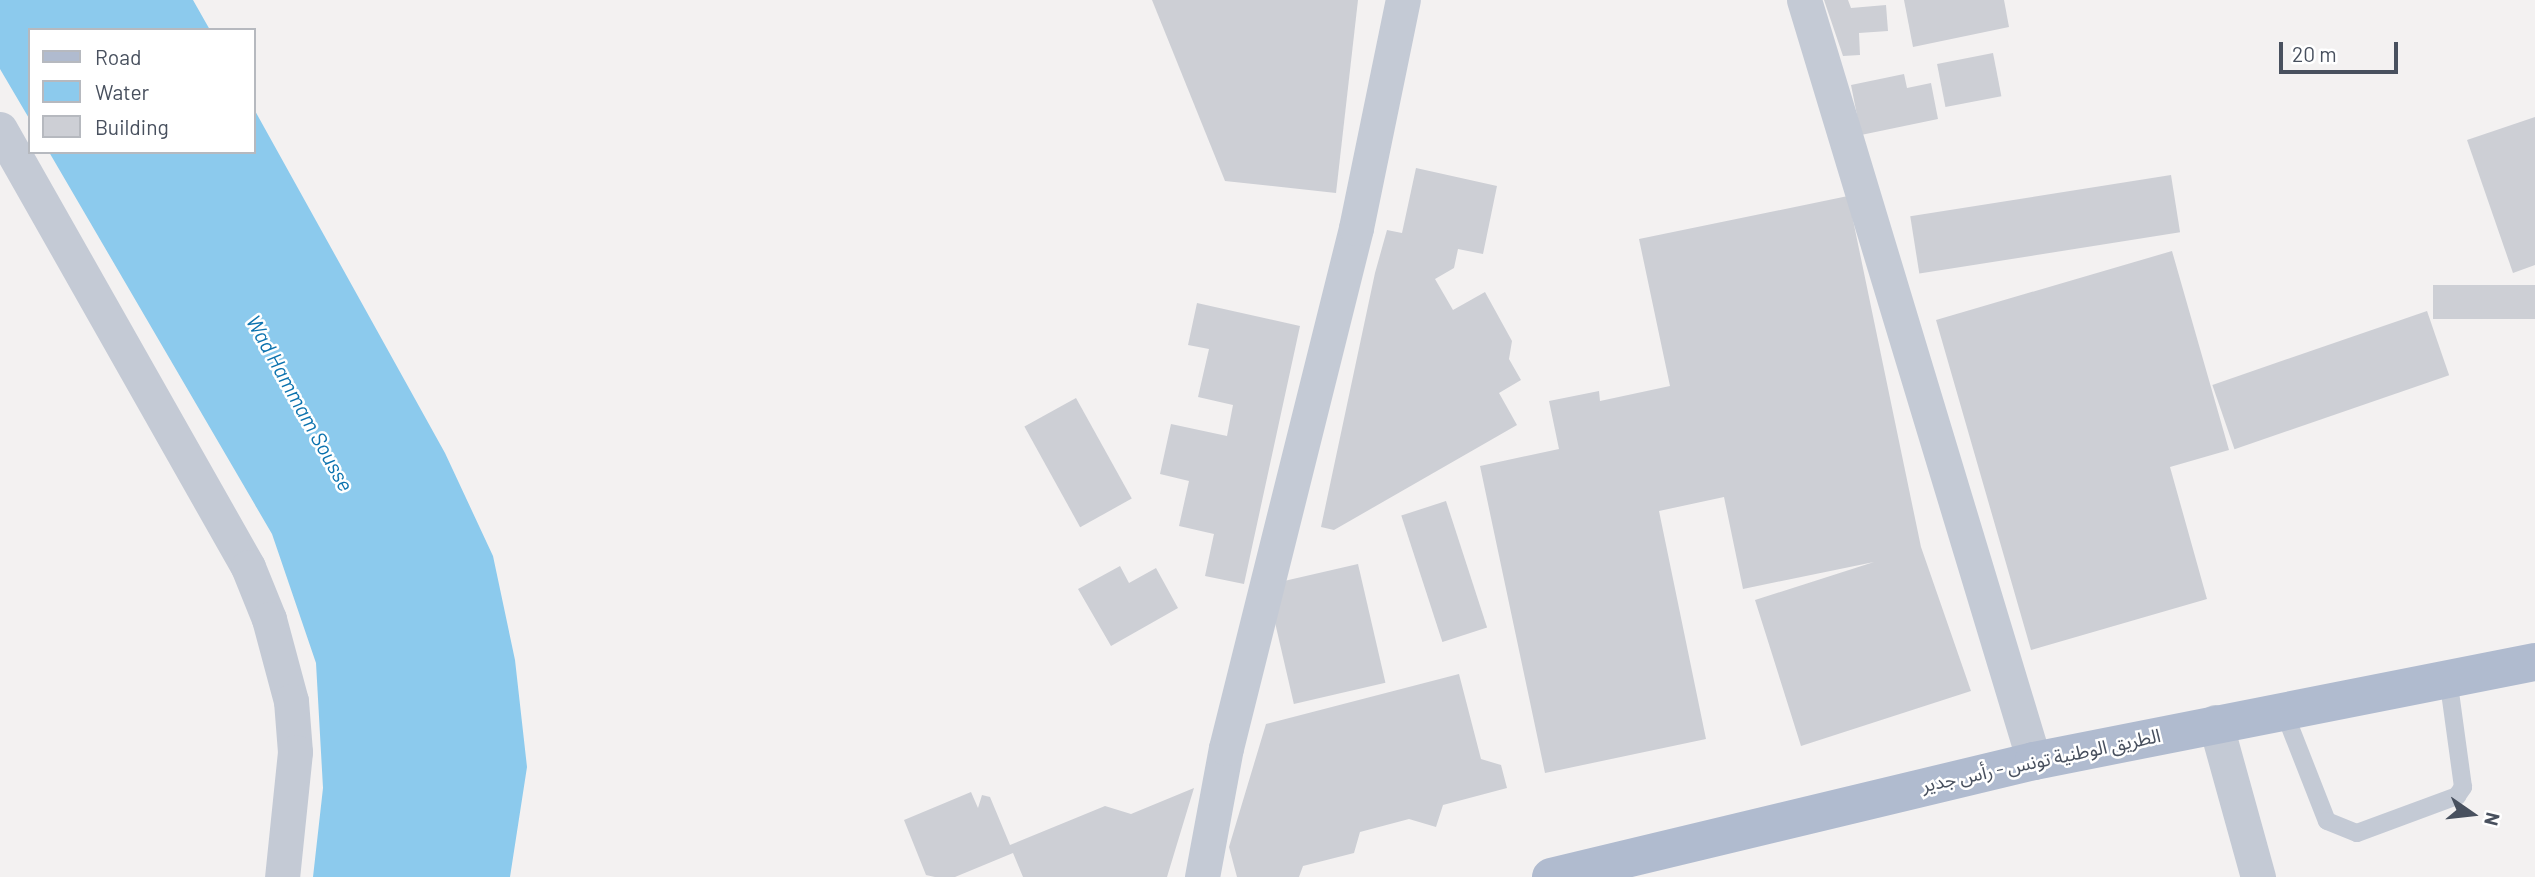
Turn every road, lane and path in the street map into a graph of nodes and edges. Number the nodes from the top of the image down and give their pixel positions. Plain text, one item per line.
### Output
1 (1403, 0) edge
2 (1804, 0) edge
3 (0, 129) edge
4 (2535, 662) edge
5 (2448, 678) junction
6 (2283, 709) junction
7 (2215, 722) junction
8 (2034, 761) junction
9 (282, 877) edge
10 (1202, 877) edge
11 (1551, 877) edge
12 (2258, 877) edge

1 - 10 street
2 - 8 street
3 - 9 street
4 - 5 main road, الطريق الوطنية تونس - رأس جدير
5 - 6 main road, الطريق الوطنية تونس - رأس جدير
5 - 6 lane
6 - 7 main road, الطريق الوطنية تونس - رأس جدير
7 - 8 main road, الطريق الوطنية تونس - رأس جدير
7 - 12 street
8 - 11 main road, الطريق الوطنية تونس - رأس جدير

